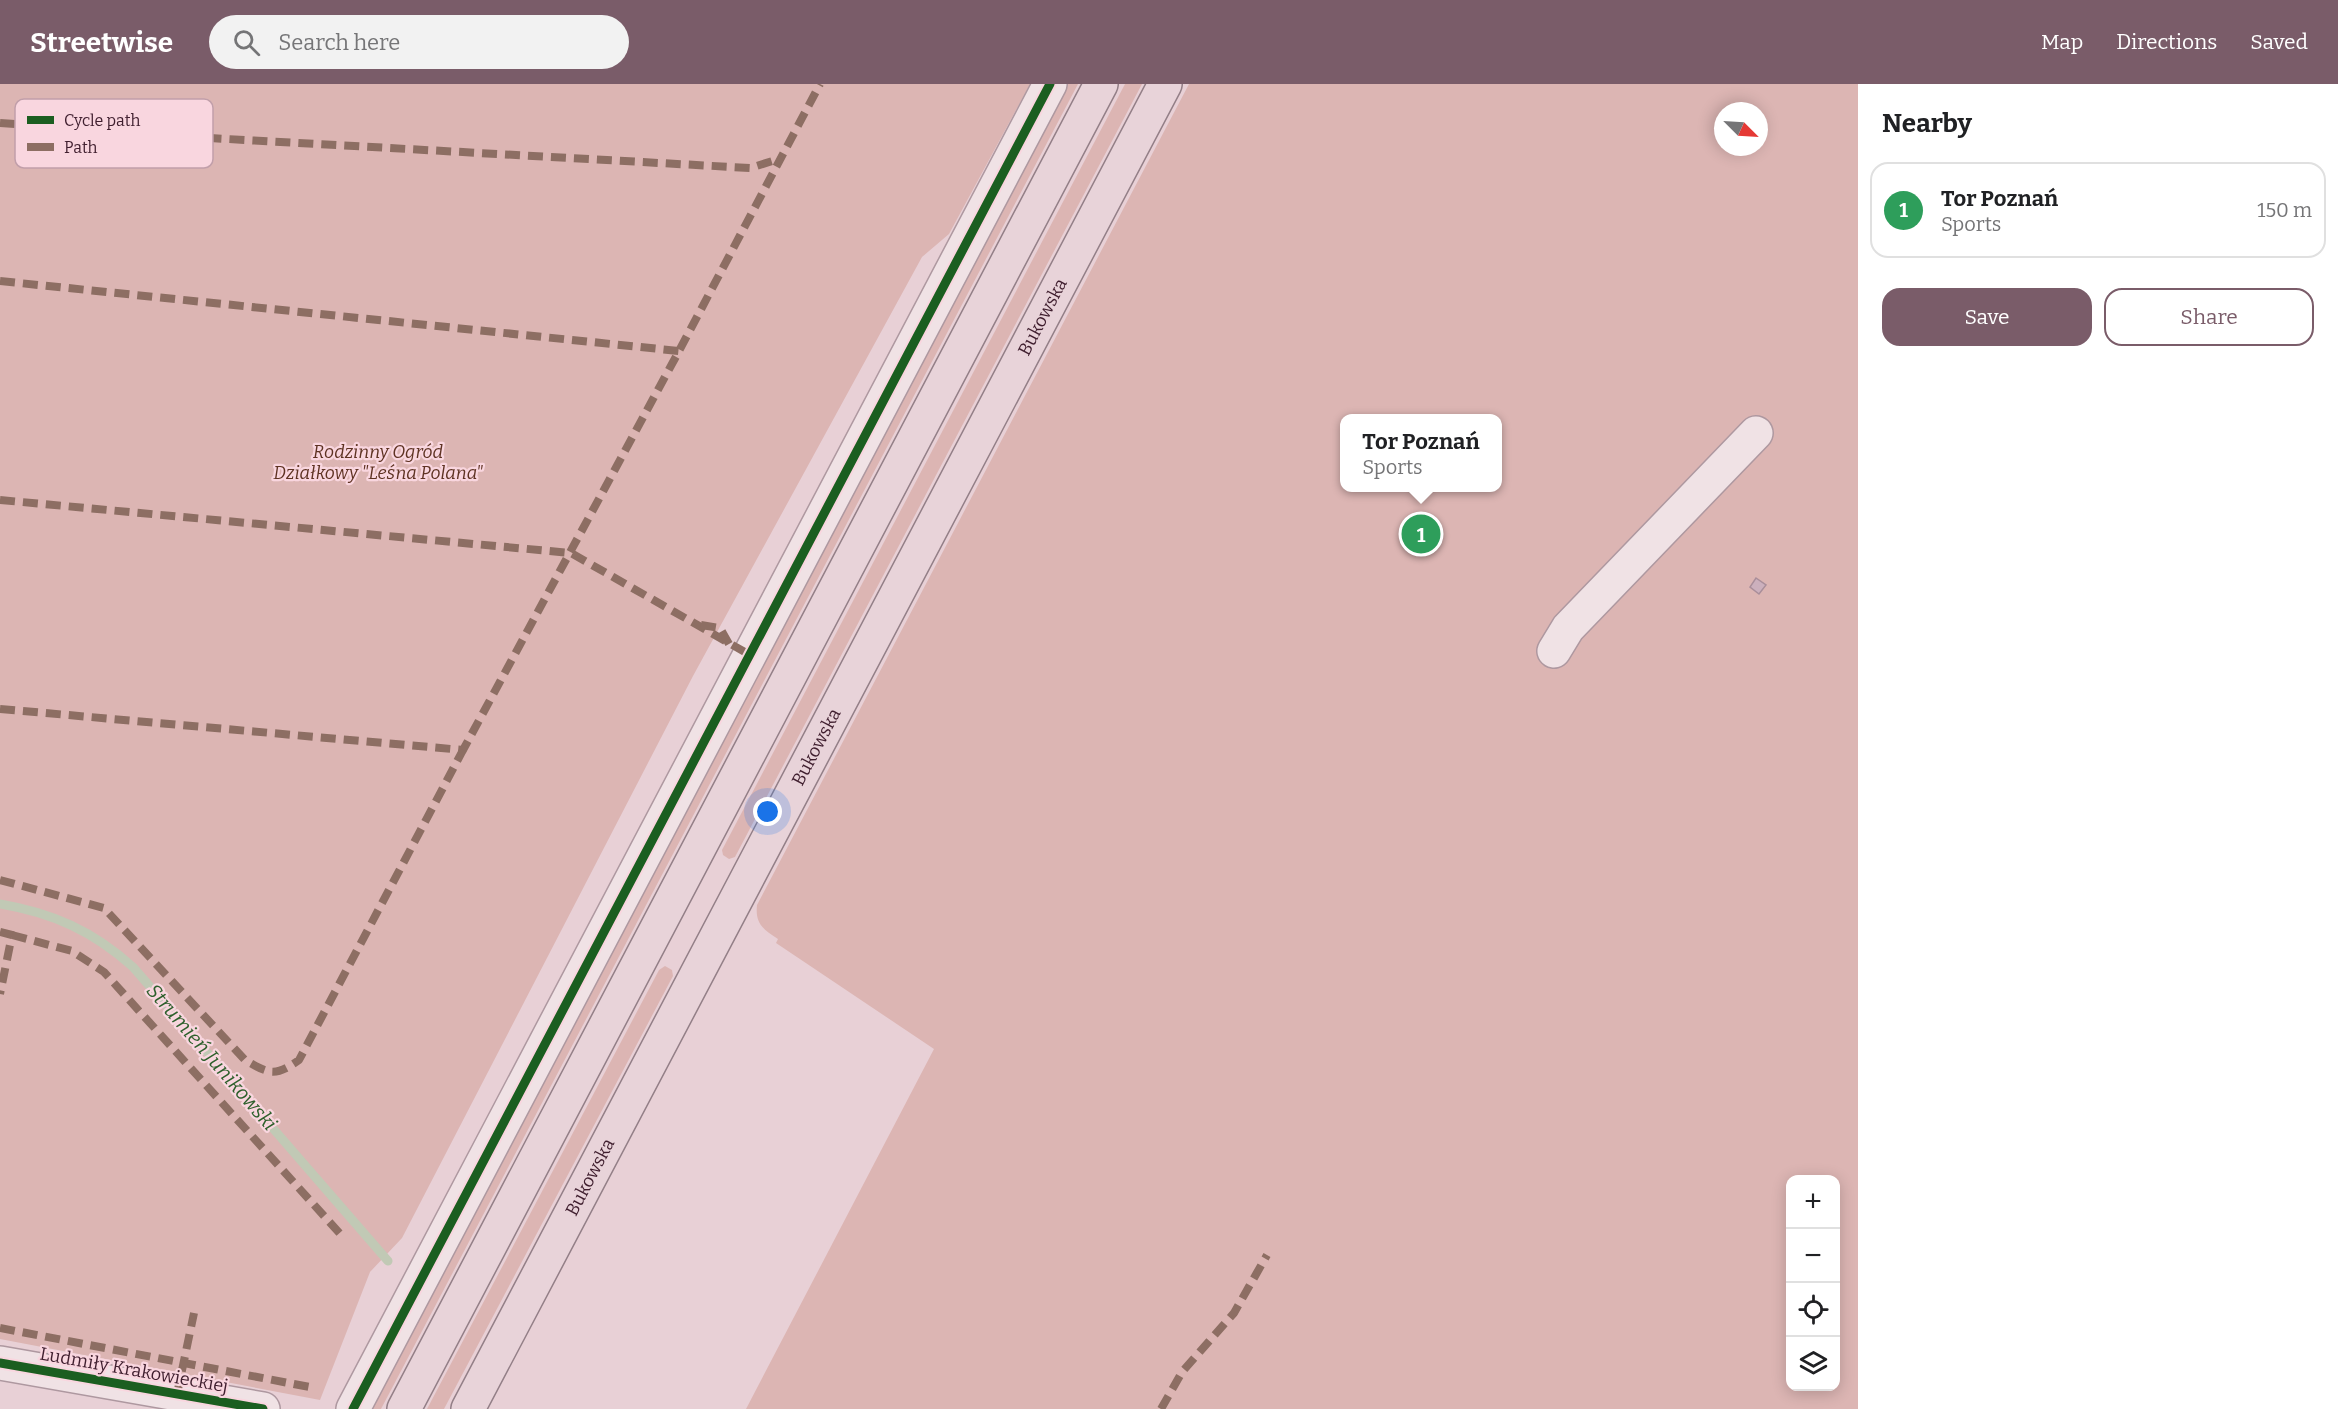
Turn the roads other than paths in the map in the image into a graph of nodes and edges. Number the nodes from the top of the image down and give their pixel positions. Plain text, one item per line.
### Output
1 (1050, 84) edge
2 (1101, 84) edge
3 (1165, 84) edge
4 (1756, 433) dead end
5 (1554, 651) dead end
6 (0, 1363) edge
7 (263, 1409) edge
8 (353, 1409) edge
9 (404, 1409) edge
10 (468, 1409) edge

1 - 8 street
2 - 9 main road
3 - 10 main road, Bukowska
4 - 5 street
6 - 7 street, Ludmiły Krakowieckiej

